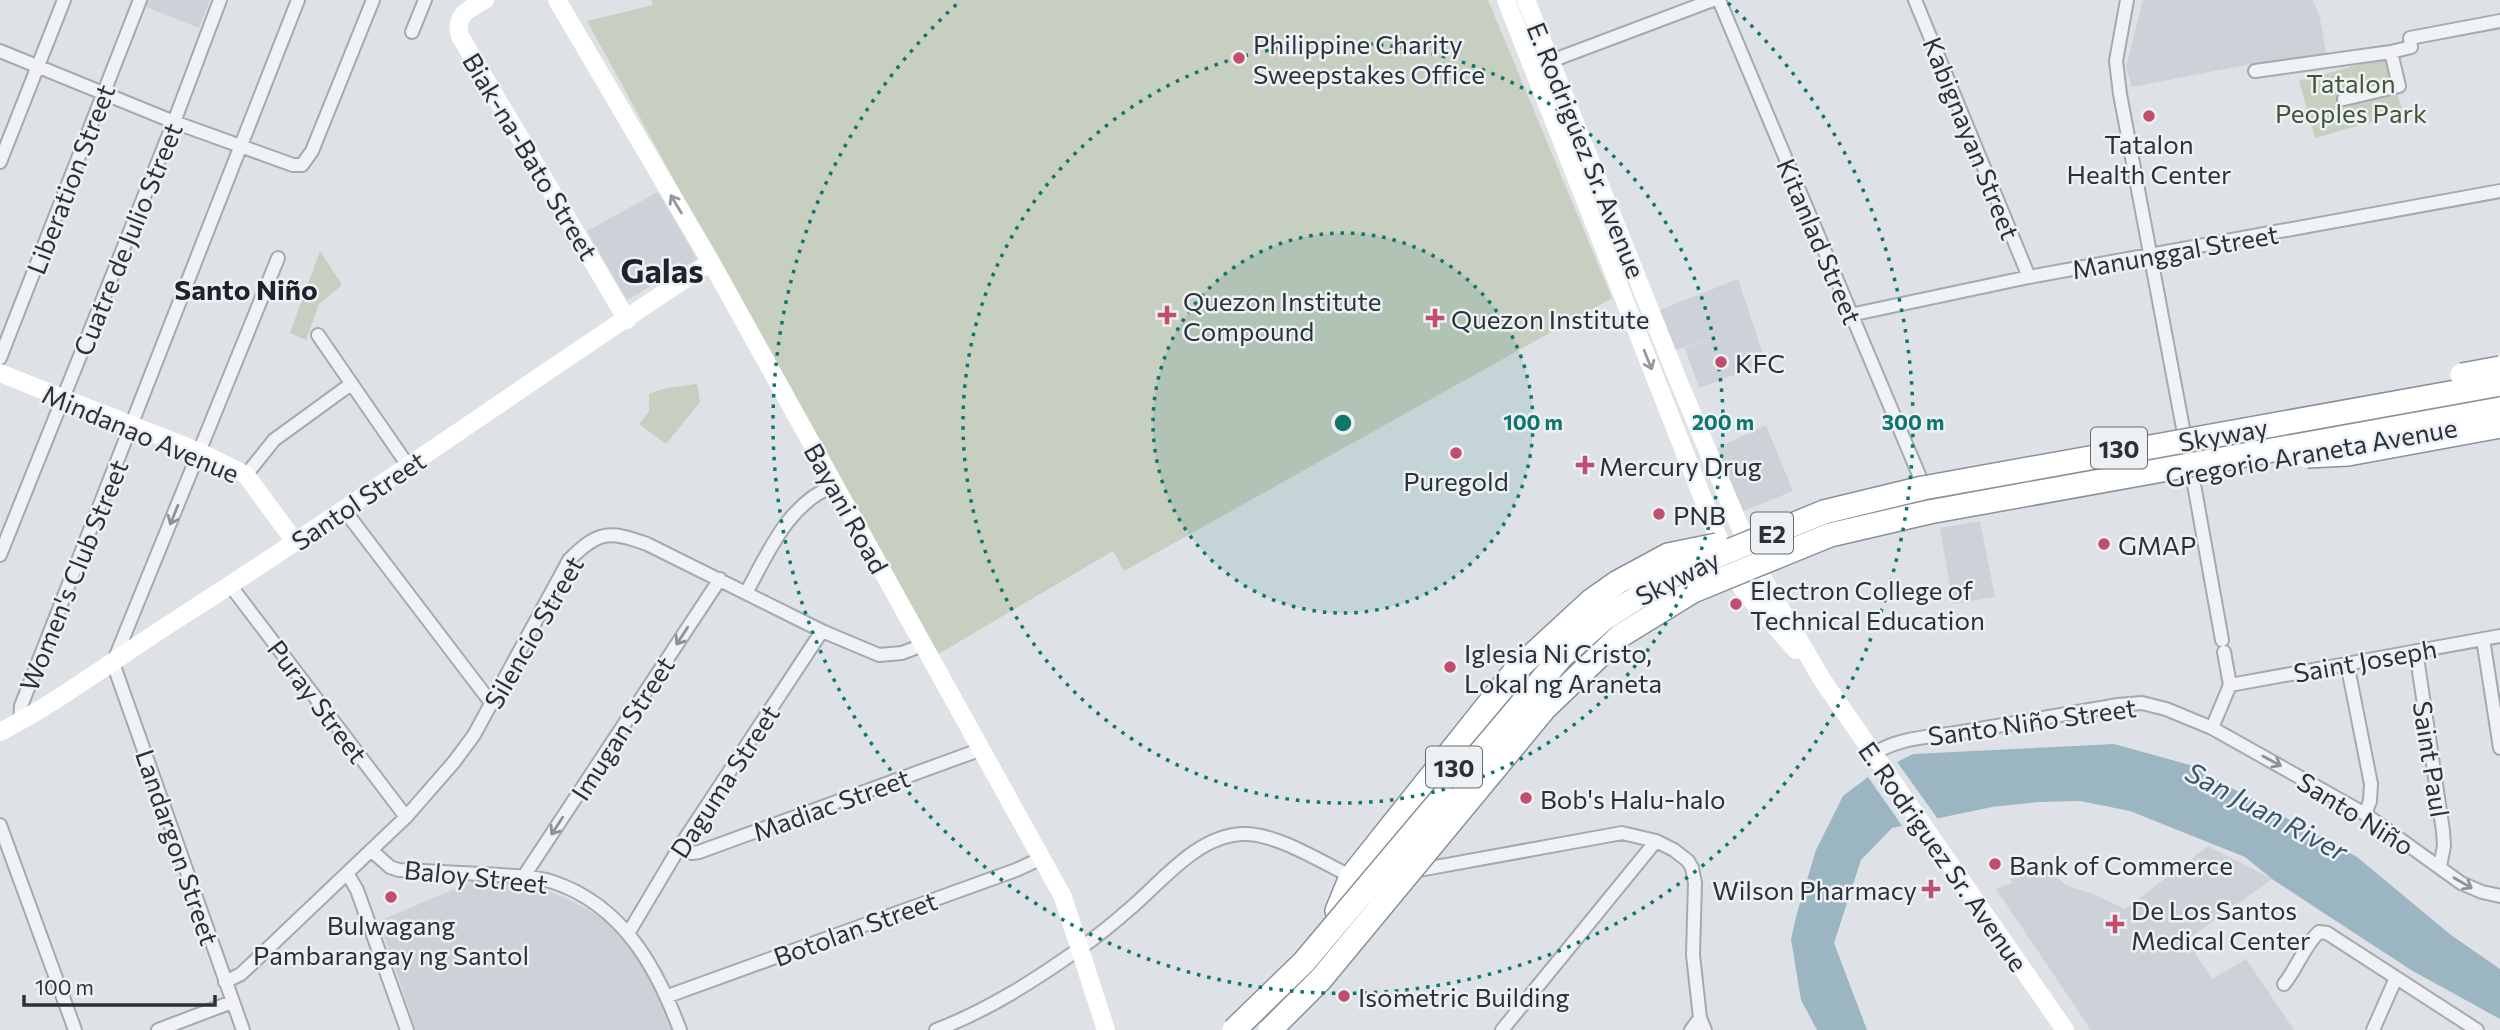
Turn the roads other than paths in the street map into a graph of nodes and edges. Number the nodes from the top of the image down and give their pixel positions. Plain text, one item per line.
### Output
1 (64, 0) edge
2 (220, 0) edge
3 (299, 0) edge
4 (373, 0) edge
5 (425, 0) edge
6 (485, 0) edge
7 (557, 0) edge
8 (1506, 0) edge
9 (1526, 0) edge
10 (1713, 0) edge
11 (1719, 0) edge
12 (1915, 0) edge
13 (2127, 0) edge
14 (138, 3) edge
15 (2500, 20) edge
16 (412, 32) dead end
17 (0, 51) edge
18 (2391, 52) junction
19 (1551, 61) junction
20 (38, 66) junction
21 (2255, 71) dead end
22 (104, 92) junction
23 (2344, 99) dead end
24 (174, 122) junction
25 (240, 148) junction
26 (0, 162) edge
27 (2500, 191) edge
28 (2152, 256) junction
29 (278, 258) dead end
30 (711, 262) junction
31 (2029, 277) junction
32 (1850, 316) junction
33 (627, 320) junction
34 (318, 335) dead end
35 (0, 358) edge
36 (2500, 368) edge
37 (0, 373) edge
38 (2500, 382) edge
39 (351, 384) junction
40 (64, 397) junction
41 (2500, 409) edge
42 (2500, 418) edge
43 (133, 426) junction
44 (2500, 426) edge
45 (2195, 437) junction
46 (200, 452) junction
47 (409, 467) junction
48 (2201, 468) junction
49 (246, 475) junction
50 (1922, 482) junction
51 (835, 485) junction
52 (345, 511) junction
53 (1753, 535) junction
54 (295, 542) junction
55 (1720, 542) junction
56 (0, 555) edge
57 (1759, 572) junction
58 (720, 579) junction
59 (1737, 580) junction
60 (230, 585) junction
61 (746, 593) junction
62 (822, 631) junction
63 (2500, 636) edge
64 (2483, 639) junction
65 (923, 645) junction
66 (2416, 651) junction
67 (113, 663) junction
68 (2347, 663) junction
69 (1823, 681) junction
70 (2230, 685) junction
71 (492, 704) junction
72 (20, 721) junction
73 (2212, 728) junction
74 (0, 732) edge
75 (2500, 748) edge
76 (982, 749) junction
77 (1878, 761) junction
78 (2365, 814) junction
79 (406, 817) junction
80 (0, 825) edge
81 (1656, 841) junction
82 (679, 848) junction
83 (371, 849) junction
84 (1042, 858) junction
85 (2440, 866) junction
86 (1419, 870) junction
87 (347, 873) junction
88 (1360, 873) junction
89 (524, 876) junction
90 (2500, 896) edge
91 (1337, 911) joint
92 (629, 932) junction
93 (1080, 948) junction
94 (2396, 978) junction
95 (225, 982) junction
96 (2284, 984) dead end
97 (668, 996) junction
98 (232, 1002) junction
99 (1702, 1024) edge
100 (75, 1030) edge
101 (158, 1030) edge
102 (243, 1030) edge
103 (407, 1030) edge
104 (680, 1030) edge
105 (936, 1030) edge
106 (1106, 1030) edge
107 (1220, 1030) edge
108 (1234, 1030) edge
109 (1270, 1030) edge
110 (1277, 1030) edge
111 (1502, 1030) edge
112 (1690, 1030) edge
113 (2065, 1030) edge
114 (2373, 1030) edge
115 (2476, 1030) edge

1 - 20 street
2 - 24 street, Cuatre de Julio Street
3 - 25 street, Women's Club Street
4 - 25 street
5 - 16 street
6 - 33 street, Biak-na-Bato Street
30 -> 7 street, Bayani Road
8 -> 55 street, E. Rodriguez Sr. Avenue
9 - 19 street, E. Rodriguez Sr. Avenue
10 - 19 street
11 - 32 street, Kitanlad Street
12 - 31 street, Kabignayan Street
13 - 28 street
14 - 22 street, Liberation Street
15 - 18 street
17 - 20 street
18 - 21 street
18 - 23 street
19 - 53 street, E. Rodriguez Sr. Avenue
20 - 22 street
20 - 26 street
22 - 24 street
22 - 35 street, Liberation Street
24 - 25 street
24 - 40 street, Cuatre de Julio Street
25 - 43 street, Women's Club Street
27 - 28 street, Manunggal Street
28 - 31 street, Manunggal Street
28 - 45 street
29 - 46 street
30 - 33 street, Santol Street
30 - 51 street, Bayani Road
31 - 32 street, Manunggal Street
32 - 50 street, Kitanlad Street
33 - 47 street, Santol Street
34 - 39 street
36 - 45 highway, bridge
37 - 40 street, Mindanao Avenue
38 - 45 highway, Skyway / E2, bridge
39 - 47 street
39 - 49 street
40 - 43 street, Mindanao Avenue
40 - 56 street, Cuatre de Julio Street
41 - 48 highway, Skyway / E2, bridge
42 - 48 main road, Gregorio Araneta Avenue / 130
43 - 46 street, Mindanao Avenue
43 - 72 street, Women's Club Street
44 - 48 highway, bridge
45 - 48 street
45 - 50 main road, Gregorio Araneta Avenue / 130
45 - 53 highway, Skyway / E2, bridge
46 - 49 street, Mindanao Avenue
46 -> 67 street
47 - 52 street, Santol Street
48 - 57 main road, Gregorio Araneta Avenue / 130
48 - 70 street
48 - 109 highway, Skyway / E2, bridge
49 - 54 street, Mindanao Avenue
50 - 53 main road, Gregorio Araneta Avenue / 130
51 - 61 street
51 - 65 street, Bayani Road
52 - 54 street, Santol Street
52 - 71 street
53 - 55 main road, Gregorio Araneta Avenue / 130
53 - 57 street, E. Rodriguez Sr. Avenue
53 - 88 highway, bridge
53 - 108 highway, Skyway / E2, bridge
54 - 60 street, Santol Street
55 - 59 street, E. Rodriguez Sr. Avenue
55 - 88 main road, Gregorio Araneta Avenue / 130
57 - 59 main road, Gregorio Araneta Avenue / 130
57 - 69 street, E. Rodriguez Sr. Avenue
58 - 61 street, Silencio Street
58 - 71 street, Silencio Street
58 -> 89 street, Imugan Street
59 - 69 street, E. Rodriguez Sr. Avenue
59 - 86 main road, Gregorio Araneta Avenue / 130
60 - 67 street, Santol Street
60 - 79 street, Puray Street
61 - 62 street, Silencio Street
62 - 65 street, Silencio Street
62 - 82 street, Daguma Street
63 - 64 street, Saint Joseph
64 - 66 street, Saint Joseph
64 - 75 street
65 - 76 street, Bayani Road
66 - 68 street, Saint Joseph
66 - 85 street, Saint Paul
67 - 72 street, Santol Street
67 - 95 street, Landargon Street
68 - 70 street, Saint Joseph
68 - 78 street
69 - 77 street, E. Rodriguez Sr. Avenue
70 - 73 street
71 - 79 street, Silencio Street
72 - 74 street, Santol Street
73 - 77 street, Santo Niño Street
73 -> 78 street, Santo Niño
76 - 82 street, Madiac Street
76 - 84 street, Bayani Road
77 - 113 street, E. Rodriguez Sr. Avenue
78 - 85 street, Santo Niño
79 - 83 street, Silencio Street
80 - 100 street
81 - 86 street
81 - 99 street
81 - 111 street
82 - 92 street, Daguma Street
83 - 87 street, Silencio Street
83 - 89 street, Baloy Street
84 - 93 street, Bayani Road
84 - 97 street, Botolan Street
85 -> 90 street, Santo Niño
86 - 110 main road, Gregorio Araneta Avenue / 130
87 - 95 street, Silencio Street
87 - 103 street
88 - 91 highway
88 - 93 street
89 - 92 street, Baloy Street
91 - 107 main road
92 - 97 street, Baloy Street
93 - 105 street
93 - 106 street, Bayani Road
94 - 96 street
94 - 114 street
94 - 115 street
95 - 98 street, Landargon Street
97 - 104 street, Baloy Street
98 - 101 street
98 - 102 street, Landargon Street
99 - 112 street

